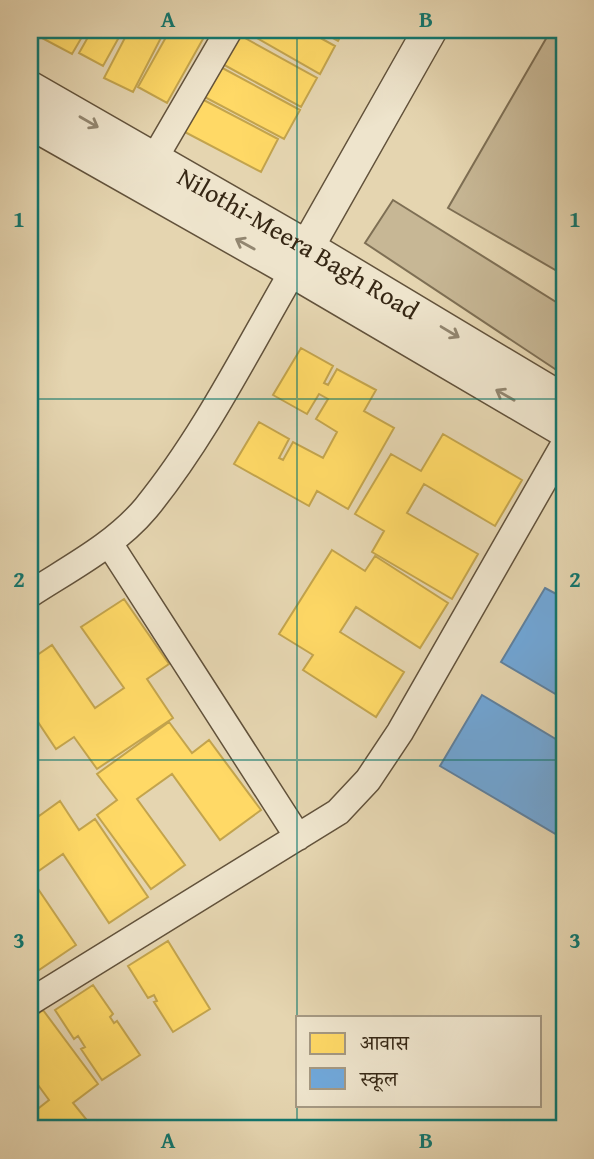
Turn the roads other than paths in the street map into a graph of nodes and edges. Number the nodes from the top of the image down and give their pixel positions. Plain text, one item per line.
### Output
1 (229, 30) edge
2 (430, 30) edge
3 (30, 88) edge
4 (30, 122) edge
5 (154, 159) junction
6 (300, 259) junction
7 (564, 401) edge
8 (564, 430) edge
9 (564, 445) edge
10 (109, 543) junction
11 (30, 594) edge
12 (298, 837) junction
13 (30, 1002) edge

1 - 5 street
2 - 6 street
3 -> 5 street, Nilothi-Meera Bagh Road
6 -> 4 street, Nilothi-Meera Bagh Road
5 - 6 street, Nilothi-Meera Bagh Road
6 -> 7 street, Nilothi-Meera Bagh Road
8 -> 6 street, Nilothi-Meera Bagh Road
6 - 10 street
9 - 12 street
10 - 11 street
10 - 12 street
12 - 13 street

